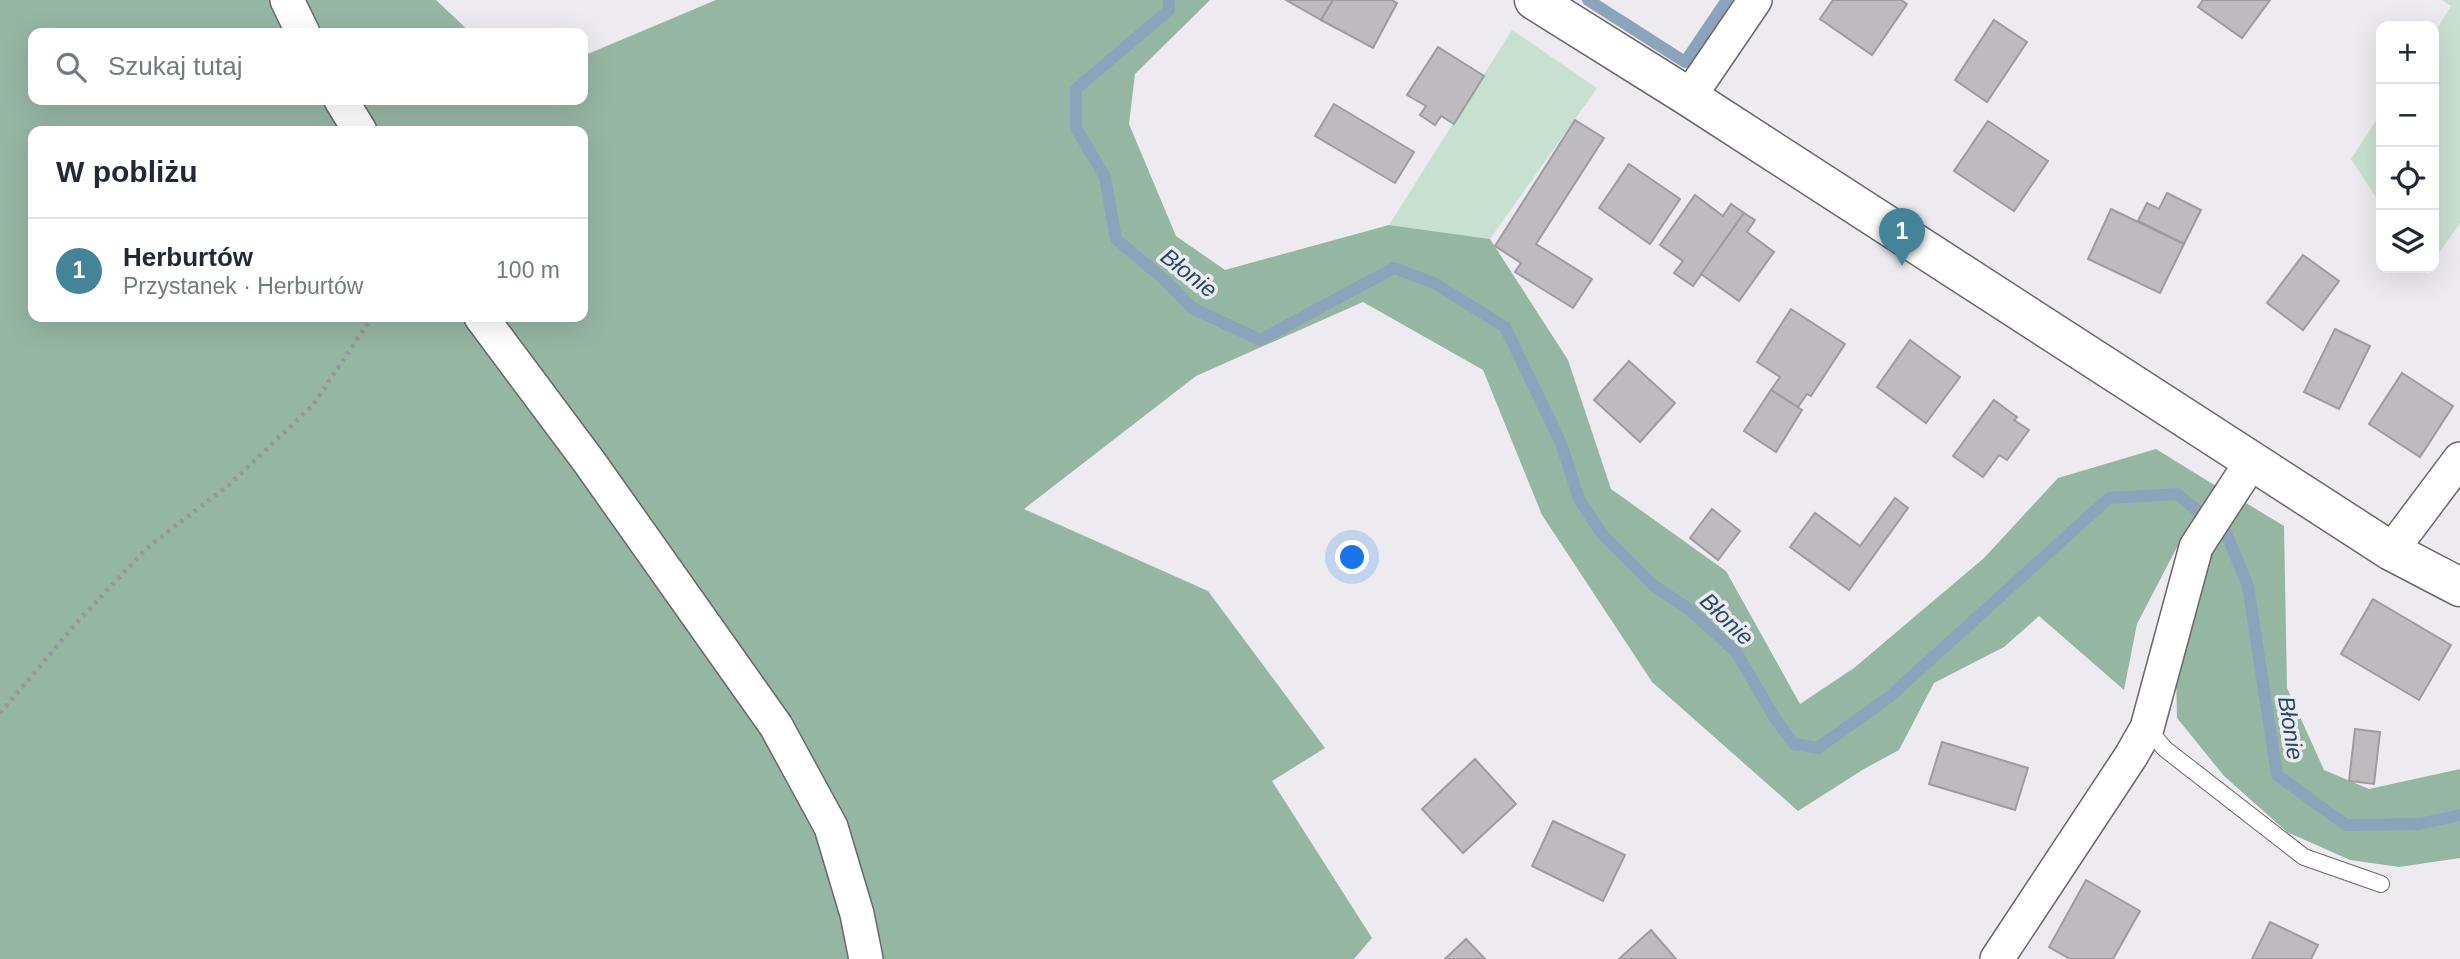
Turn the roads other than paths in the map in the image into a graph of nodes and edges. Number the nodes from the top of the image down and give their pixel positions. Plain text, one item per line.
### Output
1 (286, 0) edge
2 (1534, 0) edge
3 (1755, 0) edge
4 (300, 28) edge
5 (1689, 97) junction
6 (344, 105) edge
7 (357, 126) edge
8 (485, 322) edge
9 (2460, 459) edge
10 (2243, 474) junction
11 (2391, 551) junction
12 (2460, 587) edge
13 (2147, 728) junction
14 (2381, 884) dead end
15 (866, 959) edge
16 (1997, 959) edge

1 - 4 street
2 - 5 street
3 - 5 street
5 - 10 street
6 - 7 street
8 - 15 street
9 - 11 street
10 - 11 street
10 - 13 street
11 - 12 street
13 - 14 lane
13 - 16 street

